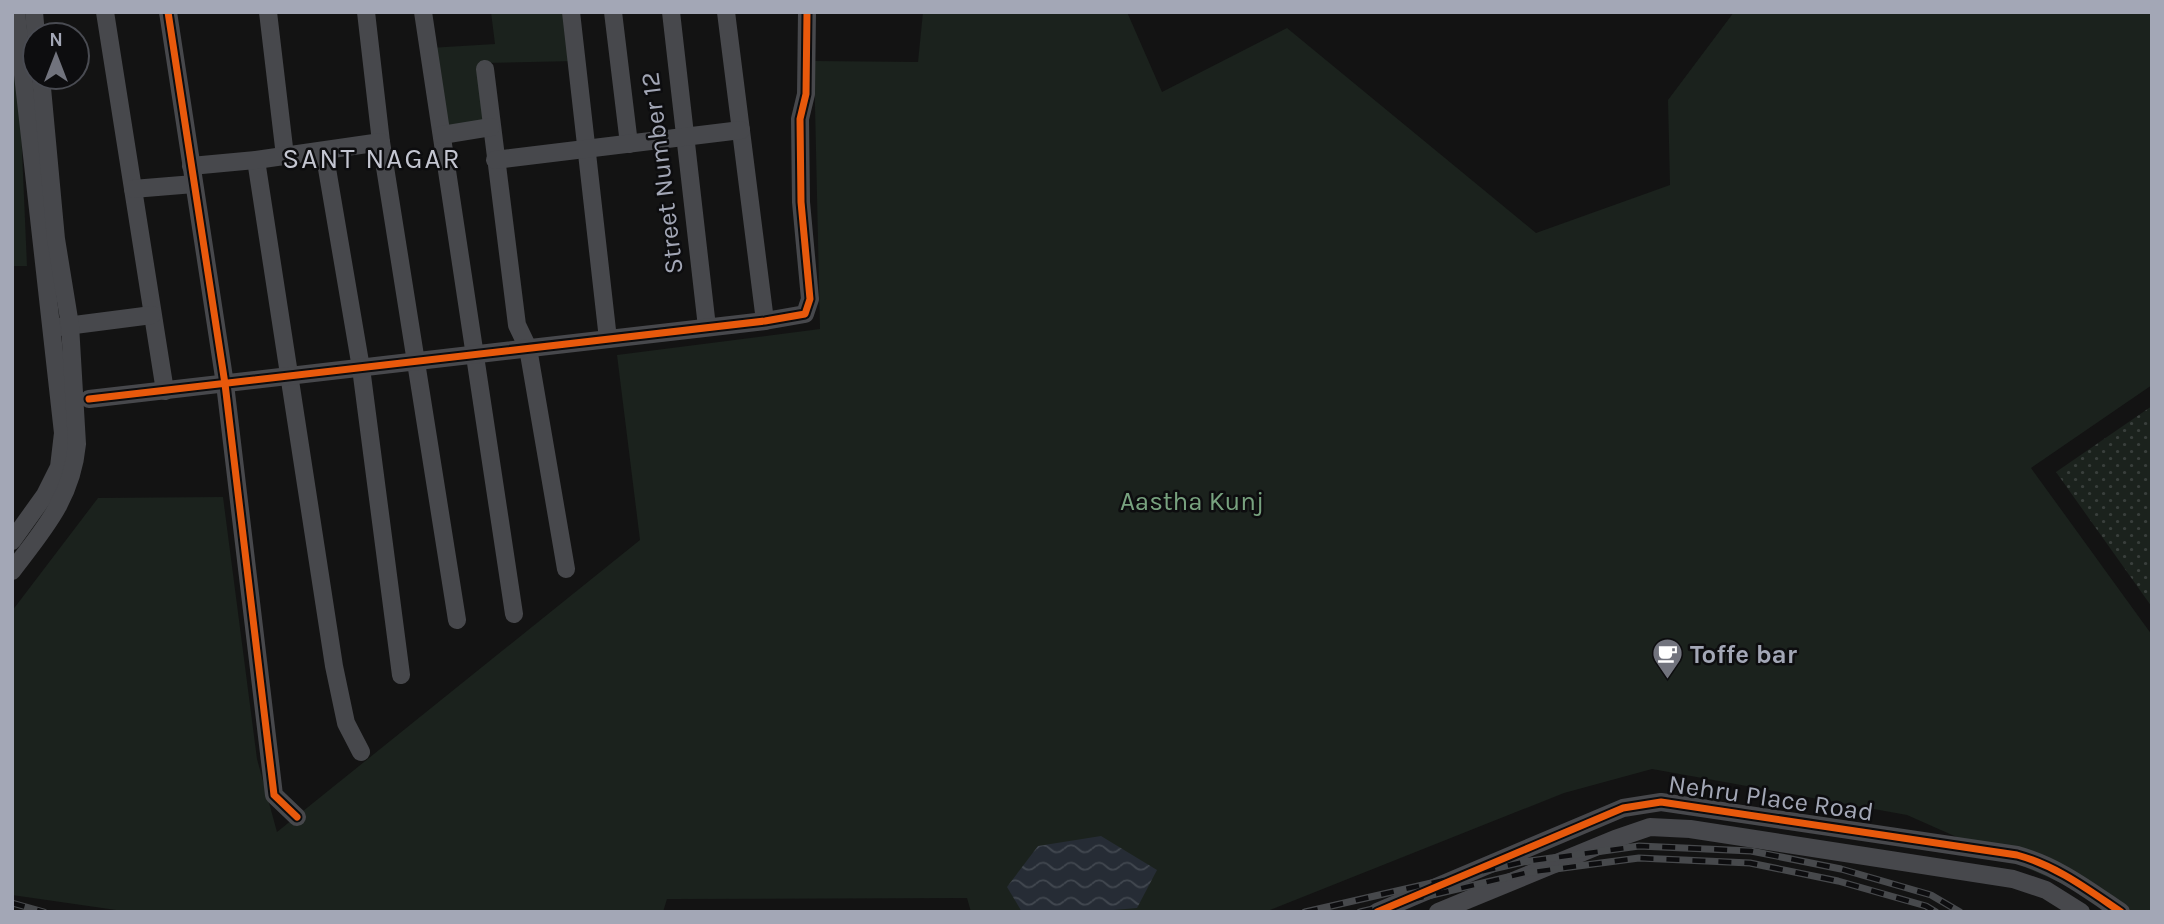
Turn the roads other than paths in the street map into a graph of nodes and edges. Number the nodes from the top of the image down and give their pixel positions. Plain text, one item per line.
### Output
1 (16, 12) edge
2 (106, 12) edge
3 (168, 12) edge
4 (268, 12) edge
5 (366, 12) edge
6 (424, 12) edge
7 (571, 12) edge
8 (613, 12) edge
9 (671, 12) edge
10 (726, 12) edge
11 (807, 12) edge
12 (485, 69) dead end
13 (42, 91) edge
14 (491, 127) junction
15 (741, 130) junction
16 (442, 135) junction
17 (685, 137) junction
18 (381, 142) junction
19 (629, 144) junction
20 (587, 149) junction
21 (324, 151) junction
22 (285, 156) junction
23 (256, 160) junction
24 (495, 160) junction
25 (191, 166) junction
26 (194, 184) junction
27 (133, 189) junction
28 (152, 315) junction
29 (765, 321) junction
30 (69, 325) junction
31 (707, 327) junction
32 (51, 328) junction
33 (608, 339) junction
34 (528, 348) junction
35 (475, 355) junction
36 (416, 361) junction
37 (361, 368) junction
38 (289, 376) junction
39 (225, 384) junction
40 (165, 391) junction
41 (89, 399) dead end
42 (12, 541) edge
43 (566, 569) dead end
44 (12, 571) edge
45 (514, 614) dead end
46 (457, 620) dead end
47 (401, 675) dead end
48 (361, 752) dead end
49 (297, 817) dead end
50 (1377, 912) edge
51 (1438, 912) edge
52 (2081, 912) edge
53 (2121, 912) edge

1 - 32 street
2 - 27 street
3 - 25 street
4 - 22 street
5 - 18 street
6 - 16 street
7 - 20 street
8 - 19 street
9 - 17 street, Street Number 12
10 - 15 street
11 - 29 street
12 - 14 street
13 - 30 street
14 - 16 street
14 - 24 street
15 - 17 street
15 - 29 street
16 - 35 street
17 - 19 street
17 - 31 street, Street Number 12
18 - 21 street
18 - 36 street
19 - 20 street
20 - 24 street
20 - 33 street
21 - 22 street
21 - 37 street
22 - 23 street
23 - 25 street
23 - 38 street
24 - 34 street
25 - 26 street
26 - 27 street
26 - 39 street
27 - 28 street
28 - 30 street
28 - 40 street
29 - 31 street
30 - 32 street
30 - 44 street
31 - 33 street
32 - 42 street
33 - 34 street
34 - 35 street
34 - 43 street
35 - 36 street
35 - 45 street
36 - 37 street
36 - 46 street
37 - 38 street
37 - 47 street
38 - 39 street
38 - 48 street
39 - 40 street
39 - 49 street
40 - 41 street
50 - 53 street, Nehru Place Road
51 - 52 street, Nehru Place Road

